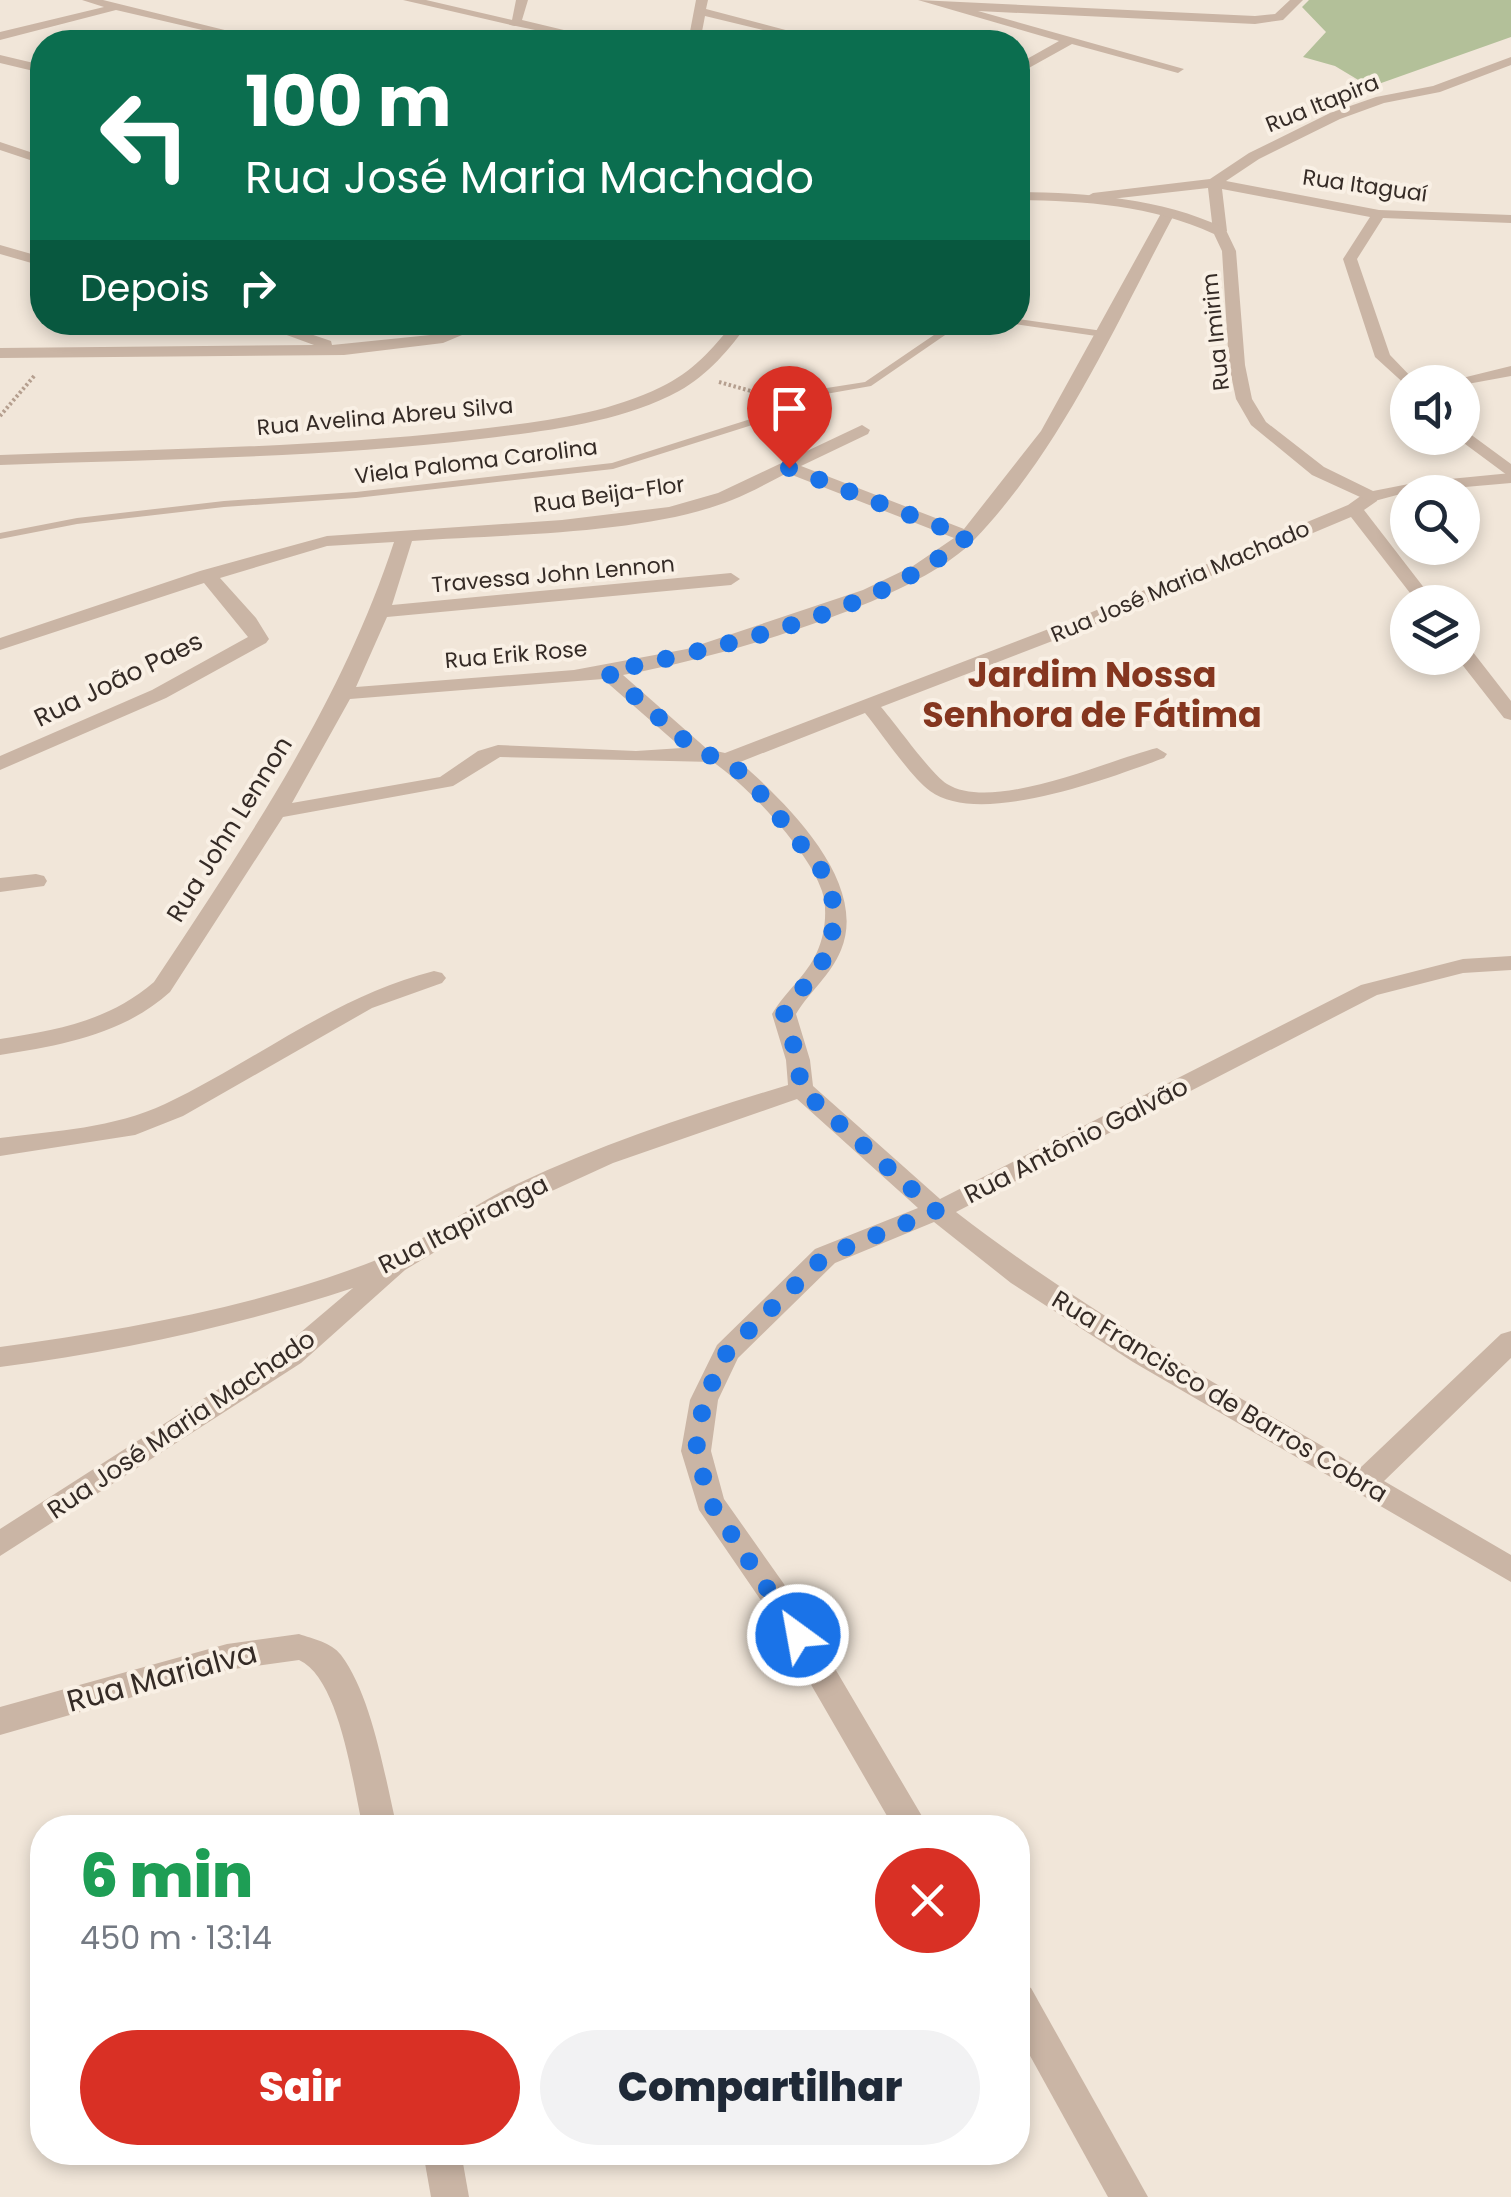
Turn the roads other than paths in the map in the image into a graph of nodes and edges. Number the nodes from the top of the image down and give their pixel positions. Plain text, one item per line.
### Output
1 (88, 0) edge
2 (408, 0) edge
3 (522, 0) edge
4 (924, 0) edge
5 (1084, 0) edge
6 (1297, 0) edge
7 (702, 6) edge
8 (946, 6) junction
9 (116, 8) junction
10 (1100, 10) junction
11 (514, 22) junction
12 (214, 30) edge
13 (552, 30) edge
14 (784, 30) edge
15 (0, 36) edge
16 (1070, 40) junction
17 (0, 59) edge
18 (1030, 60) edge
19 (1511, 61) edge
20 (30, 66) edge
21 (1178, 69) dead end
22 (0, 146) edge
23 (30, 156) edge
24 (1214, 183) junction
25 (1030, 196) edge
26 (1093, 197) junction
27 (1169, 211) junction
28 (1379, 214) junction
29 (1511, 219) edge
30 (1220, 231) junction
31 (0, 249) edge
32 (30, 258) edge
33 (1030, 324) edge
34 (1103, 334) junction
35 (298, 335) edge
36 (450, 335) edge
37 (731, 335) edge
38 (941, 335) edge
39 (344, 350) junction
40 (0, 353) edge
41 (1391, 365) edge
42 (1511, 371) edge
43 (1480, 377) edge
44 (862, 430) dead end
45 (1480, 449) edge
46 (0, 460) edge
47 (789, 468) junction
48 (1511, 476) edge
49 (1363, 503) junction
50 (405, 535) junction
51 (0, 536) edge
52 (967, 537) junction
53 (207, 576) junction
54 (731, 579) dead end
55 (1415, 585) edge
56 (380, 612) junction
57 (0, 644) edge
58 (607, 672) junction
59 (1480, 674) edge
60 (342, 694) junction
61 (869, 706) junction
62 (1511, 714) edge
63 (698, 752) junction
64 (1158, 754) dead end
65 (725, 760) junction
66 (0, 764) edge
67 (276, 812) junction
68 (36, 881) dead end
69 (0, 885) edge
70 (1511, 963) edge
71 (434, 978) dead end
72 (0, 1046) edge
73 (801, 1089) junction
74 (0, 1147) edge
75 (936, 1211) junction
76 (404, 1259) junction
77 (1511, 1341) edge
78 (0, 1357) edge
79 (1363, 1483) junction
80 (0, 1544) edge
81 (1508, 1565) edge
82 (0, 1720) edge
83 (377, 1815) edge
84 (904, 1815) edge
85 (1030, 2021) edge
86 (444, 2165) edge
87 (450, 2197) edge
88 (1130, 2197) edge

1 - 9 street
2 - 11 street
3 - 11 street
4 - 8 street
5 - 10 street
6 - 10 street
7 - 14 street
8 - 10 street
8 - 16 street
9 - 12 street
9 - 15 street
11 - 13 street
16 - 18 street
16 - 21 street
17 - 20 street
19 - 24 street, Rua Itapira
22 - 23 street
24 - 26 street, Rua Itapira
24 - 28 street, Rua Itaguaí
24 - 30 street
25 - 26 street
26 - 27 street
27 - 30 street
27 - 34 street, Rua Erik Rose
28 - 29 street, Rua Itaguaí
28 - 41 street
30 - 49 street, Rua Imirim
31 - 32 street
33 - 34 lane
34 - 52 street, Rua Erik Rose
35 - 39 street
36 - 39 street
37 - 46 street, Rua Avelina Abreu Silva
38 - 51 lane, Viela Paloma Carolina
39 - 40 street
42 - 43 street
44 - 47 street, Rua Beija-Flor
45 - 48 street
47 - 50 street, Rua Beija-Flor
47 - 52 street
48 - 49 street
49 - 55 street
49 - 61 street, Rua José Maria Machado
50 - 53 street, Rua Beija-Flor
50 - 56 street, Rua John Lennon
52 - 58 street, Rua Erik Rose
53 - 57 street, Rua Beija-Flor
53 - 66 street, Rua João Paes
54 - 56 street, Travessa John Lennon
56 - 60 street, Rua John Lennon
58 - 60 street, Rua Erik Rose
58 - 63 street
59 - 62 street
60 - 67 street, Rua John Lennon
61 - 64 street
61 - 65 street, Rua José Maria Machado
63 - 65 street
63 - 67 street
65 - 73 street
67 - 72 street, Rua John Lennon
68 - 69 street
70 - 75 street, Rua Antônio Galvão
71 - 74 street
73 - 75 street
73 - 76 street, Rua Itapiranga
75 - 79 street, Rua Francisco de Barros Cobra
75 - 84 street, Rua Antônio Galvão
76 - 78 street, Rua Itapiranga
76 - 80 street, Rua José Maria Machado
77 - 79 street
79 - 81 street, Rua Francisco de Barros Cobra
82 - 83 street, Rua Marialva
85 - 88 street
86 - 87 street

